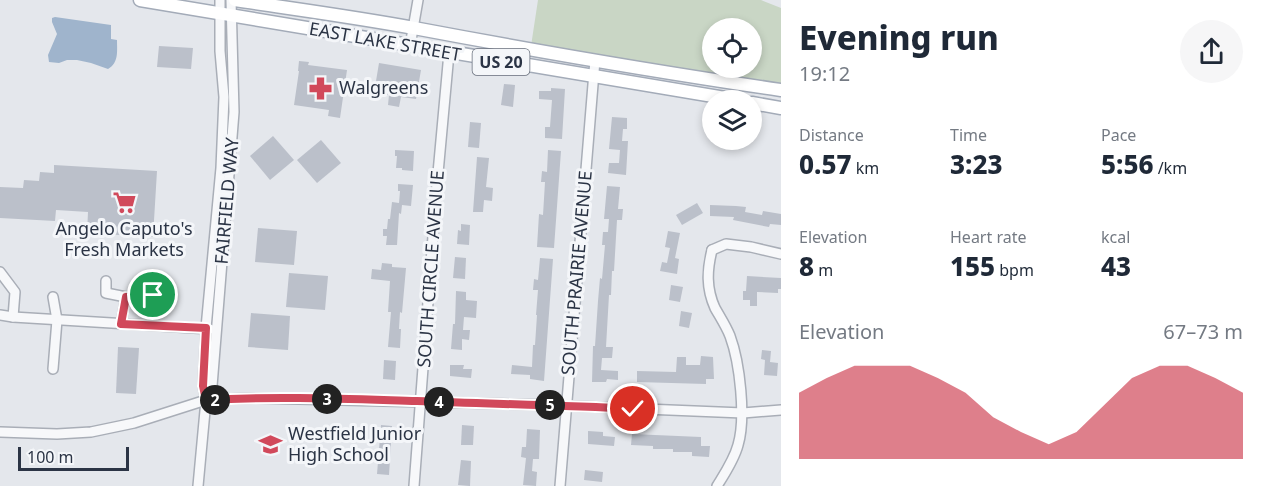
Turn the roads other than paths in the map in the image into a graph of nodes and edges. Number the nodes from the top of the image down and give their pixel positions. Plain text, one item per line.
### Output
1 (140, 0) edge
2 (233, 0) edge
3 (418, 0) edge
4 (224, 9) edge
5 (413, 28) junction
6 (410, 46) junction
7 (449, 53) junction
8 (595, 60) junction
9 (593, 76) junction
10 (781, 90) edge
11 (702, 94) edge
12 (762, 105) edge
13 (781, 108) edge
14 (781, 254) edge
15 (0, 272) edge
16 (106, 281) dead end
17 (142, 281) dead end
18 (53, 297) dead end
19 (126, 297) junction
20 (0, 315) edge
21 (13, 317) junction
22 (57, 320) junction
23 (121, 324) junction
24 (206, 328) junction
25 (217, 330) junction
26 (53, 369) dead end
27 (206, 400) junction
28 (420, 401) junction
29 (567, 405) junction
30 (781, 410) edge
31 (742, 413) junction
32 (0, 432) edge
33 (198, 486) edge
34 (414, 486) edge
35 (560, 486) edge
36 (717, 486) edge

1 - 4 main road, EAST LAKE STREET / US 20
2 - 4 street, FAIRFIELD WAY
2 - 5 main road, EAST LAKE STREET / US 20
3 - 5 street
4 - 6 main road, EAST LAKE STREET / US 20
4 - 24 street, FAIRFIELD WAY
4 - 25 street, FAIRFIELD WAY
5 - 6 street
5 - 8 main road, EAST LAKE STREET / US 20
6 - 7 main road, EAST LAKE STREET / US 20
7 - 9 main road, EAST LAKE STREET / US 20
7 - 28 street, SOUTH CIRCLE AVENUE
8 - 9 street, SOUTH PRAIRIE AVENUE
8 - 10 main road, EAST LAKE STREET / US 20
9 - 11 main road, EAST LAKE STREET / US 20
9 - 29 street, SOUTH PRAIRIE AVENUE
12 - 13 main road
14 - 31 street
15 - 21 street
16 - 19 street
17 - 19 street
18 - 22 street
19 - 23 street
20 - 21 street
21 - 22 street
22 - 23 street
22 - 26 street
23 - 24 street
24 - 25 street
24 - 27 street, FAIRFIELD WAY
25 - 27 street, FAIRFIELD WAY
27 - 28 street
27 - 32 street
27 - 33 street, FAIRFIELD WAY
28 - 29 street
28 - 34 street, SOUTH CIRCLE AVENUE
29 - 31 street
29 - 35 street, SOUTH PRAIRIE AVENUE
30 - 31 street
31 - 36 street

